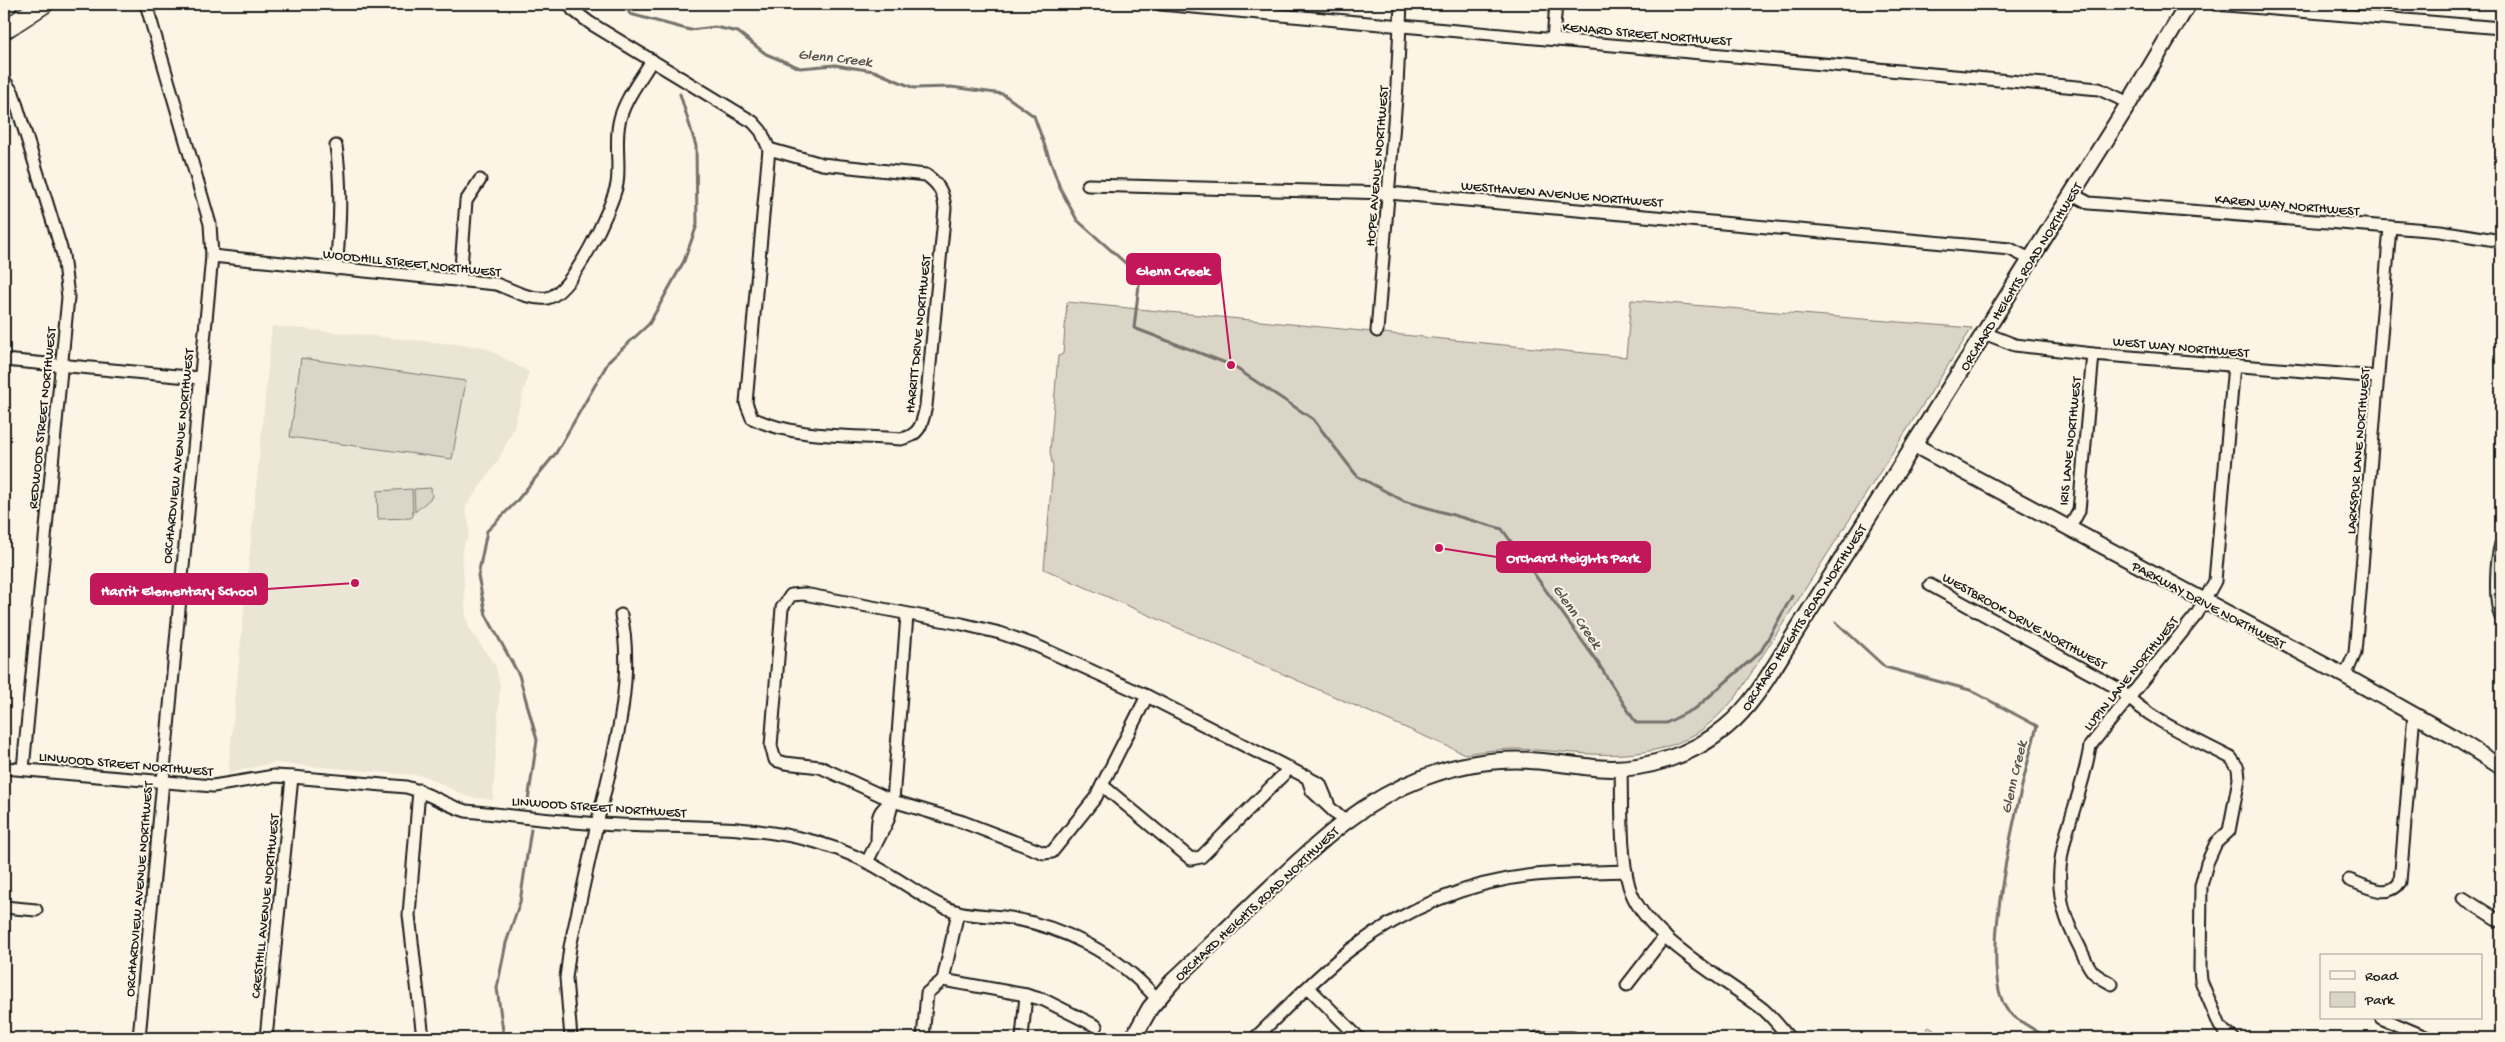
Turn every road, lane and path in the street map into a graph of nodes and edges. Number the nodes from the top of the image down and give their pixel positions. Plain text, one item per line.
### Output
1 (8, 4) edge
2 (44, 4) edge
3 (146, 4) edge
4 (569, 4) edge
5 (1160, 4) edge
6 (1401, 4) edge
7 (1556, 4) edge
8 (2188, 4) edge
9 (2216, 4) edge
10 (1180, 5) edge
11 (4, 7) edge
12 (1288, 10) edge
13 (1401, 26) junction
14 (2501, 28) edge
15 (4, 30) edge
16 (1553, 39) junction
17 (652, 60) junction
18 (4, 80) edge
19 (2129, 103) junction
20 (336, 146) dead end
21 (768, 149) junction
22 (480, 180) dead end
23 (1088, 185) dead end
24 (1389, 193) junction
25 (2072, 194) junction
26 (2390, 227) junction
27 (2501, 241) edge
28 (212, 256) junction
29 (2030, 259) junction
30 (336, 269) junction
31 (460, 281) junction
32 (1377, 331) dead end
33 (1984, 333) junction
34 (2093, 354) junction
35 (4, 360) edge
36 (61, 365) junction
37 (2234, 365) junction
38 (2378, 377) junction
39 (199, 378) junction
40 (1914, 445) junction
41 (2069, 529) junction
42 (2501, 544) edge
43 (1930, 585) dead end
44 (2204, 601) junction
45 (621, 615) dead end
46 (907, 615) junction
47 (2501, 617) edge
48 (2345, 676) junction
49 (1147, 696) junction
50 (2128, 698) junction
51 (2414, 714) junction
52 (2501, 767) edge
53 (4, 768) edge
54 (1621, 768) junction
55 (23, 769) junction
56 (1289, 769) junction
57 (292, 777) junction
58 (164, 781) junction
59 (1102, 785) junction
60 (419, 790) junction
61 (893, 801) junction
62 (1344, 821) junction
63 (597, 823) junction
64 (867, 862) junction
65 (1626, 871) junction
66 (2349, 880) dead end
67 (2463, 898) dead end
68 (4, 907) edge
69 (36, 910) dead end
70 (958, 912) junction
71 (2501, 922) edge
72 (1665, 936) junction
73 (943, 980) junction
74 (2112, 984) dead end
75 (1627, 985) dead end
76 (1309, 988) junction
77 (1026, 995) junction
78 (1157, 999) junction
79 (2386, 1020) edge
80 (1096, 1026) dead end
81 (139, 1038) edge
82 (266, 1038) edge
83 (423, 1038) edge
84 (571, 1038) edge
85 (923, 1038) edge
86 (1022, 1038) edge
87 (1133, 1038) edge
88 (1255, 1038) edge
89 (1358, 1038) edge
90 (1538, 1038) edge
91 (1573, 1038) edge
92 (1789, 1038) edge
93 (2233, 1038) edge
94 (2428, 1038) edge

1 - 11 main road
2 - 15 main road
3 - 28 street, ORCHARDVIEW AVENUE NORTHWEST
4 - 17 street
5 - 10 street, KENARD STREET NORTHWEST
6 - 13 street, HOPE AVENUE NORTHWEST
7 - 16 street
8 - 19 main road, ORCHARD HEIGHTS ROAD NORTHWEST
9 - 14 street
10 - 12 street, KENARD STREET NORTHWEST
12 - 13 street, KENARD STREET NORTHWEST
13 - 16 street, KENARD STREET NORTHWEST
13 - 24 street, HOPE AVENUE NORTHWEST
16 - 19 street, KENARD STREET NORTHWEST
17 - 21 street
17 - 31 street, WOODHILL STREET NORTHWEST
18 - 36 street, REDWOOD STREET NORTHWEST
19 - 25 main road, ORCHARD HEIGHTS ROAD NORTHWEST
20 - 30 street
21 - 21 street, HARRITT DRIVE NORTHWEST
22 - 31 street
23 - 24 street, WESTHAVEN AVENUE NORTHWEST
24 - 29 street, WESTHAVEN AVENUE NORTHWEST
24 - 32 street, HOPE AVENUE NORTHWEST
25 - 26 street, KAREN WAY NORTHWEST
25 - 29 main road, ORCHARD HEIGHTS ROAD NORTHWEST
26 - 27 street, KAREN WAY NORTHWEST
26 - 38 street, LARKSPUR LANE NORTHWEST
28 - 30 street, WOODHILL STREET NORTHWEST
28 - 39 street, ORCHARDVIEW AVENUE NORTHWEST
29 - 33 main road, ORCHARD HEIGHTS ROAD NORTHWEST
30 - 31 street, WOODHILL STREET NORTHWEST
33 - 34 street, WEST WAY NORTHWEST
33 - 40 main road, ORCHARD HEIGHTS ROAD NORTHWEST
34 - 37 street, WEST WAY NORTHWEST
34 - 41 street, IRIS LANE NORTHWEST
35 - 36 street
36 - 39 street
36 - 55 street, REDWOOD STREET NORTHWEST
37 - 38 street, WEST WAY NORTHWEST
37 - 44 street, LUPIN LANE NORTHWEST
38 - 48 street, LARKSPUR LANE NORTHWEST
39 - 58 street, ORCHARDVIEW AVENUE NORTHWEST
40 - 41 street, PARKWAY DRIVE NORTHWEST
40 - 54 main road, ORCHARD HEIGHTS ROAD NORTHWEST
41 - 44 street, PARKWAY DRIVE NORTHWEST
42 - 47 street
43 - 50 street, WESTBROOK DRIVE NORTHWEST
44 - 48 street, PARKWAY DRIVE NORTHWEST
44 - 50 street, LUPIN LANE NORTHWEST
45 - 63 street
46 - 49 street
46 - 61 street
46 - 61 street
48 - 51 street, PARKWAY DRIVE NORTHWEST
49 - 56 street
49 - 59 street
50 - 74 street, LUPIN LANE NORTHWEST
50 - 93 street, WESTBROOK DRIVE NORTHWEST
51 - 52 street, PARKWAY DRIVE NORTHWEST
51 - 66 street
53 - 55 street, LINWOOD STREET NORTHWEST
54 - 62 main road, ORCHARD HEIGHTS ROAD NORTHWEST
54 - 65 street
55 - 58 street, LINWOOD STREET NORTHWEST
56 - 59 street
56 - 62 street
57 - 58 street, LINWOOD STREET NORTHWEST
57 - 60 street, LINWOOD STREET NORTHWEST
57 - 82 street, CRESTHILL AVENUE NORTHWEST
58 - 81 street, ORCHARDVIEW AVENUE NORTHWEST
59 - 61 street
60 - 63 street, LINWOOD STREET NORTHWEST
60 - 83 street
61 - 64 street
62 - 78 main road, ORCHARD HEIGHTS ROAD NORTHWEST
63 - 64 street, LINWOOD STREET NORTHWEST
63 - 84 street
64 - 70 street, LINWOOD STREET NORTHWEST
65 - 72 street
65 - 76 street
67 - 71 street
68 - 69 street
70 - 73 street
70 - 78 street, LINWOOD STREET NORTHWEST
72 - 75 street
72 - 92 street
73 - 77 street
73 - 85 street
76 - 88 street
76 - 89 street
77 - 80 street
77 - 86 street
78 - 87 main road, ORCHARD HEIGHTS ROAD NORTHWEST
79 - 94 street
90 - 91 street

